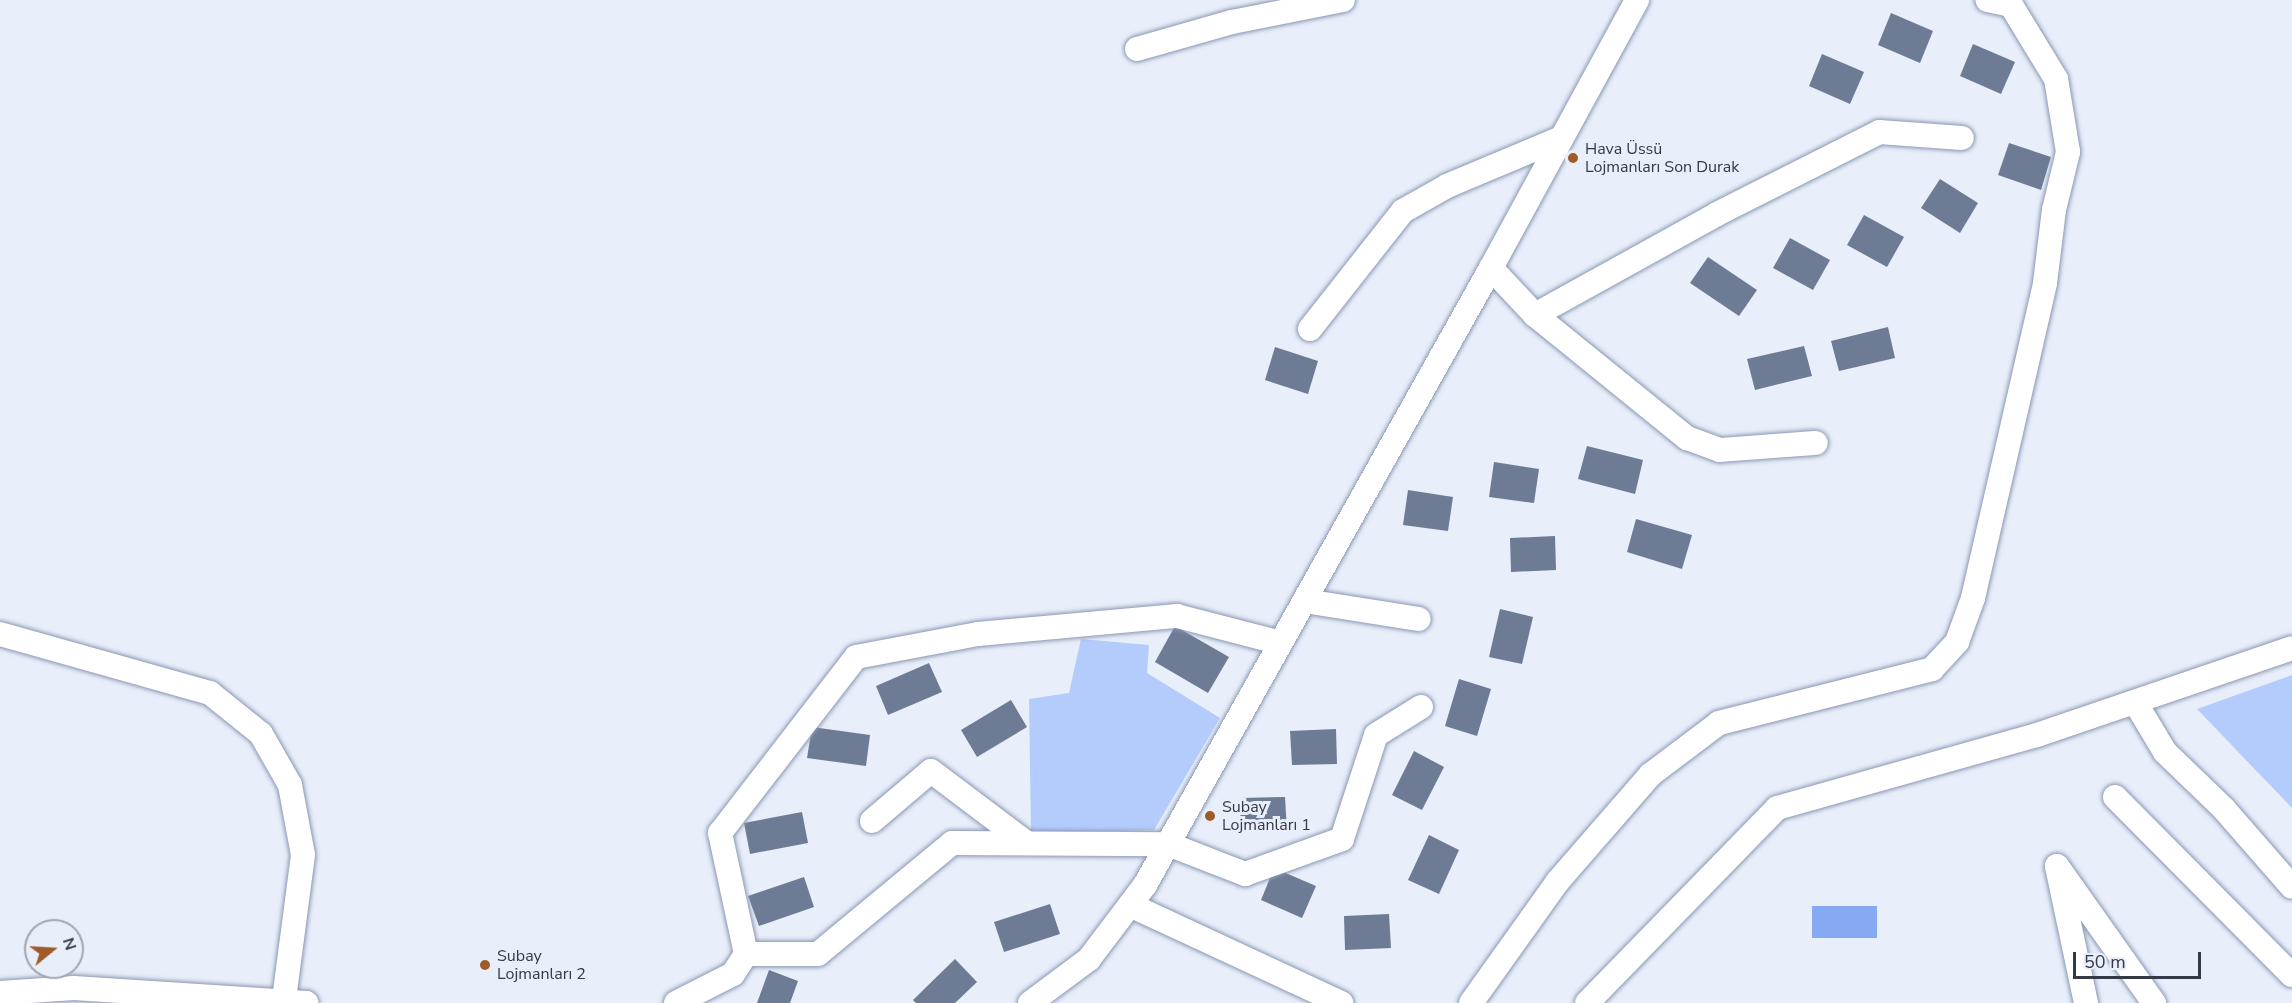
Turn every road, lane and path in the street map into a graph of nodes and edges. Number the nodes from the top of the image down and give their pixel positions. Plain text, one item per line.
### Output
1 (1343, 0) edge
2 (1637, 0) edge
3 (1988, 0) edge
4 (1137, 49) dead end
5 (1962, 138) dead end
6 (1559, 139) junction
7 (1491, 268) junction
8 (1535, 315) junction
9 (1310, 329) dead end
10 (1816, 443) dead end
11 (1305, 601) junction
12 (1419, 618) dead end
13 (0, 634) edge
14 (1281, 644) junction
15 (2292, 648) edge
16 (2135, 702) junction
17 (1421, 707) dead end
18 (2115, 797) dead end
19 (872, 821) dead end
20 (1024, 841) junction
21 (1168, 844) junction
22 (2292, 888) edge
23 (1130, 905) junction
24 (746, 954) junction
25 (2292, 975) edge
26 (0, 993) edge
27 (295, 1002) edge
28 (676, 1003) edge
29 (1030, 1003) edge
30 (1341, 1003) edge
31 (1471, 1003) edge
32 (1587, 1003) edge
33 (2086, 1003) edge
34 (2154, 1003) edge

1 - 4 street
2 - 6 street
3 - 31 street
5 - 8 street
6 - 7 street
6 - 9 street
7 - 8 street
7 - 11 street
8 - 10 street
11 - 12 street
11 - 14 street
13 - 27 street
14 - 21 street
14 - 24 street
15 - 16 street
16 - 22 street
16 - 32 street
17 - 21 street
18 - 25 street
19 - 20 street
20 - 21 street
20 - 24 street
21 - 23 street
23 - 29 street
23 - 30 street
24 - 28 street
26 - 27 street
33 - 34 street

